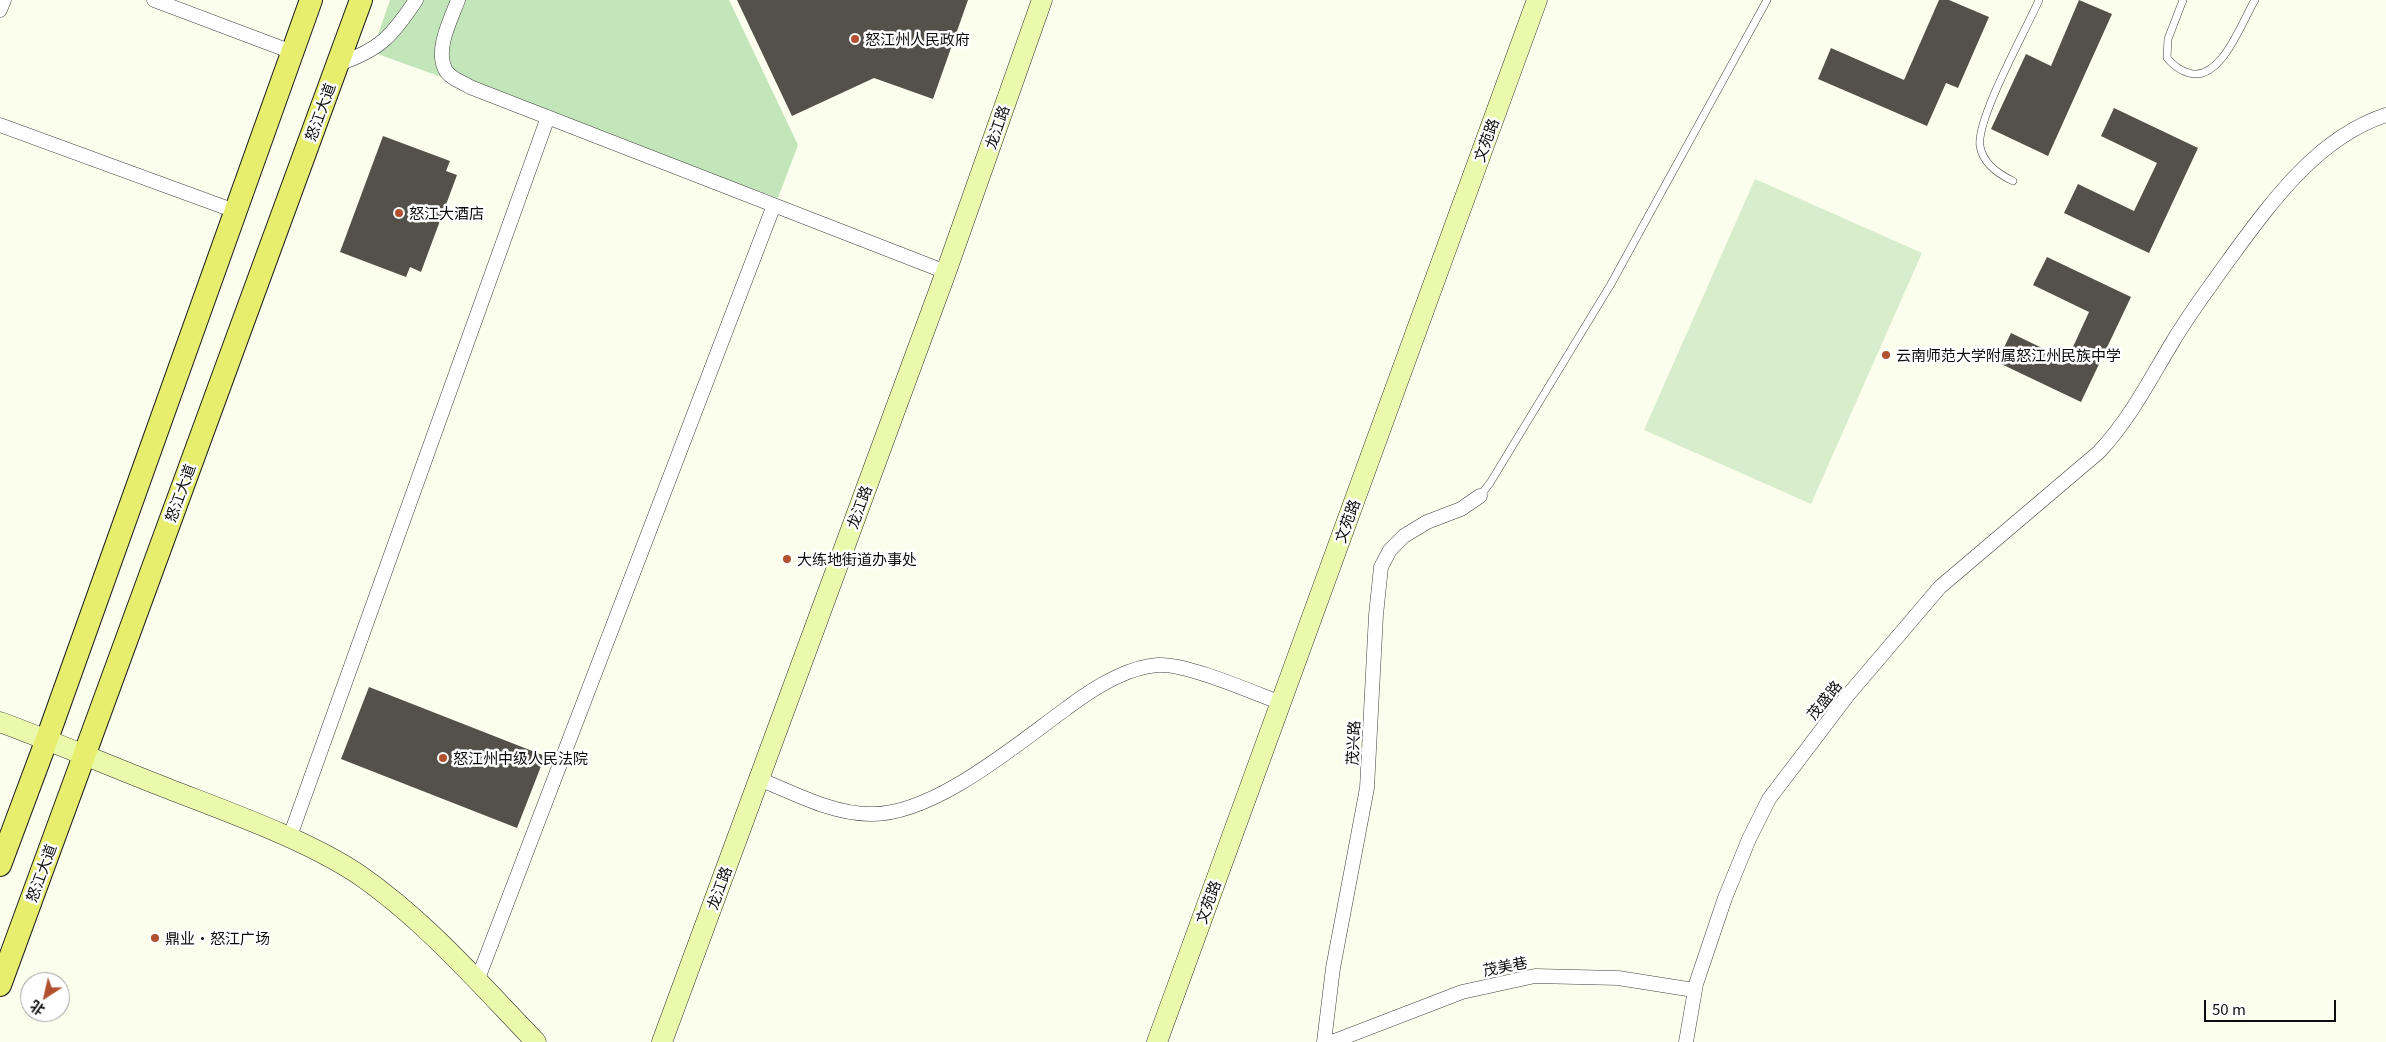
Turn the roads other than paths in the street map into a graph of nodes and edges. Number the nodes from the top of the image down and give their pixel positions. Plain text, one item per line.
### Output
1 (4, 0) edge
2 (154, 0) edge
3 (311, 0) edge
4 (361, 0) edge
5 (416, 0) edge
6 (458, 0) edge
7 (1042, 0) edge
8 (1537, 0) edge
9 (1767, 0) edge
10 (2039, 0) edge
11 (2183, 0) edge
12 (2255, 0) edge
13 (0, 10) edge
14 (292, 52) junction
15 (338, 64) junction
16 (2386, 115) edge
17 (548, 117) junction
18 (0, 125) edge
19 (2013, 182) dead end
20 (774, 205) junction
21 (235, 211) junction
22 (946, 272) junction
23 (1480, 496) joint
24 (1281, 703) junction
25 (0, 722) edge
26 (47, 739) junction
27 (84, 756) junction
28 (759, 779) junction
29 (289, 839) junction
30 (0, 865) edge
31 (477, 981) junction
32 (0, 985) edge
33 (1694, 990) junction
34 (536, 1042) edge
35 (662, 1042) edge
36 (1157, 1042) edge
37 (1324, 1042) edge
38 (1332, 1042) edge
39 (1686, 1042) edge

1 - 13 street
2 - 14 street
3 - 14 main road
4 - 15 main road, 怒江大道
5 - 15 street
6 - 17 street
7 - 22 street, 龙江路
8 - 24 street, 文苑路
9 - 23 lane
10 - 19 lane
11 - 12 lane
14 - 21 main road
15 - 27 main road, 怒江大道
16 - 33 street, 茂盛路
17 - 20 street
17 - 29 street
18 - 21 street
20 - 22 street
20 - 31 street
21 - 26 main road
22 - 28 street, 龙江路
23 - 37 street, 茂兴路
24 - 28 street
24 - 36 street, 文苑路
25 - 26 street
26 - 27 street
26 - 30 main road
27 - 29 street
27 - 32 main road, 怒江大道
28 - 35 street, 龙江路
29 - 31 street
31 - 34 street
33 - 38 street, 茂美巷
33 - 39 street, 茂盛路

